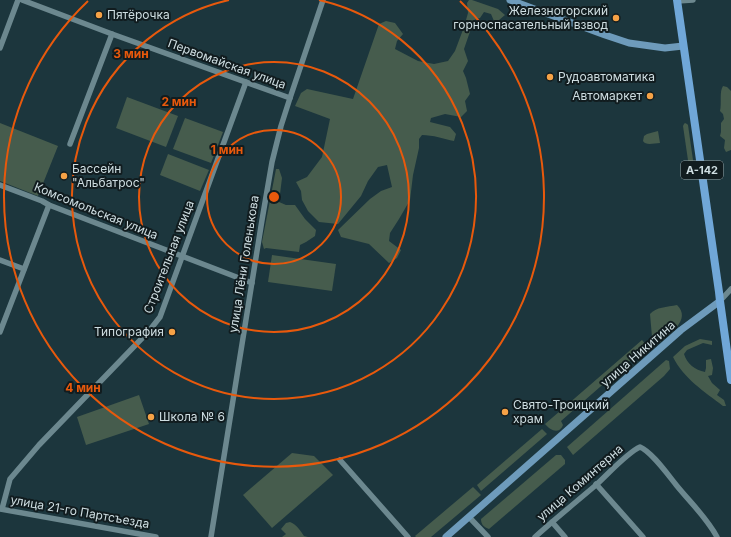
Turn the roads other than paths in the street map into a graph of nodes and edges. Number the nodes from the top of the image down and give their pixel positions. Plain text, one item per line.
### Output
1 (18, 0) edge
2 (22, 0) edge
3 (323, 0) edge
4 (510, 0) edge
5 (693, 0) edge
6 (677, 1) edge
7 (112, 34) junction
8 (684, 46) junction
9 (0, 48) edge
10 (246, 82) junction
11 (290, 98) junction
12 (70, 144) dead end
13 (0, 185) edge
14 (49, 205) junction
15 (182, 256) junction
16 (0, 260) edge
17 (24, 269) junction
18 (252, 283) junction
19 (731, 289) edge
20 (720, 301) junction
21 (0, 332) edge
22 (731, 380) edge
23 (340, 460) dead end
24 (596, 484) junction
25 (1, 509) edge
26 (469, 517) junction
27 (552, 522) junction
28 (156, 537) edge
29 (212, 537) edge
30 (408, 537) edge
31 (446, 537) edge
32 (488, 537) edge
33 (535, 537) edge
34 (565, 537) edge
35 (643, 537) edge
36 (717, 537) edge

1 - 9 street
2 - 7 street, Первомайская улица
3 - 11 street, улица Лёни Голенькова
4 - 8 main road
5 - 6 street
6 - 8 highway, А-142
7 - 10 street, Первомайская улица
7 - 12 street
8 - 20 highway, А-142
10 - 11 street, Первомайская улица
10 - 15 street, Строительная улица
11 - 18 street, улица Лёни Голенькова
13 - 14 street, Комсомольская улица
14 - 15 street, Комсомольская улица
14 - 17 street
15 - 18 street, Комсомольская улица
15 - 25 street, Строительная улица
16 - 17 street
17 - 21 street
18 - 29 street, улица Лёни Голенькова
19 - 20 street
20 - 22 highway, А-142
20 - 26 main road, улица Никитина
23 - 30 street
24 - 27 street, улица Коминтерна
24 - 35 street
24 - 36 street, улица Коминтерна
25 - 28 street, улица 21-го Партсъезда
26 - 31 main road, улица Никитина
26 - 32 street
27 - 33 street, улица Коминтерна
27 - 34 street

